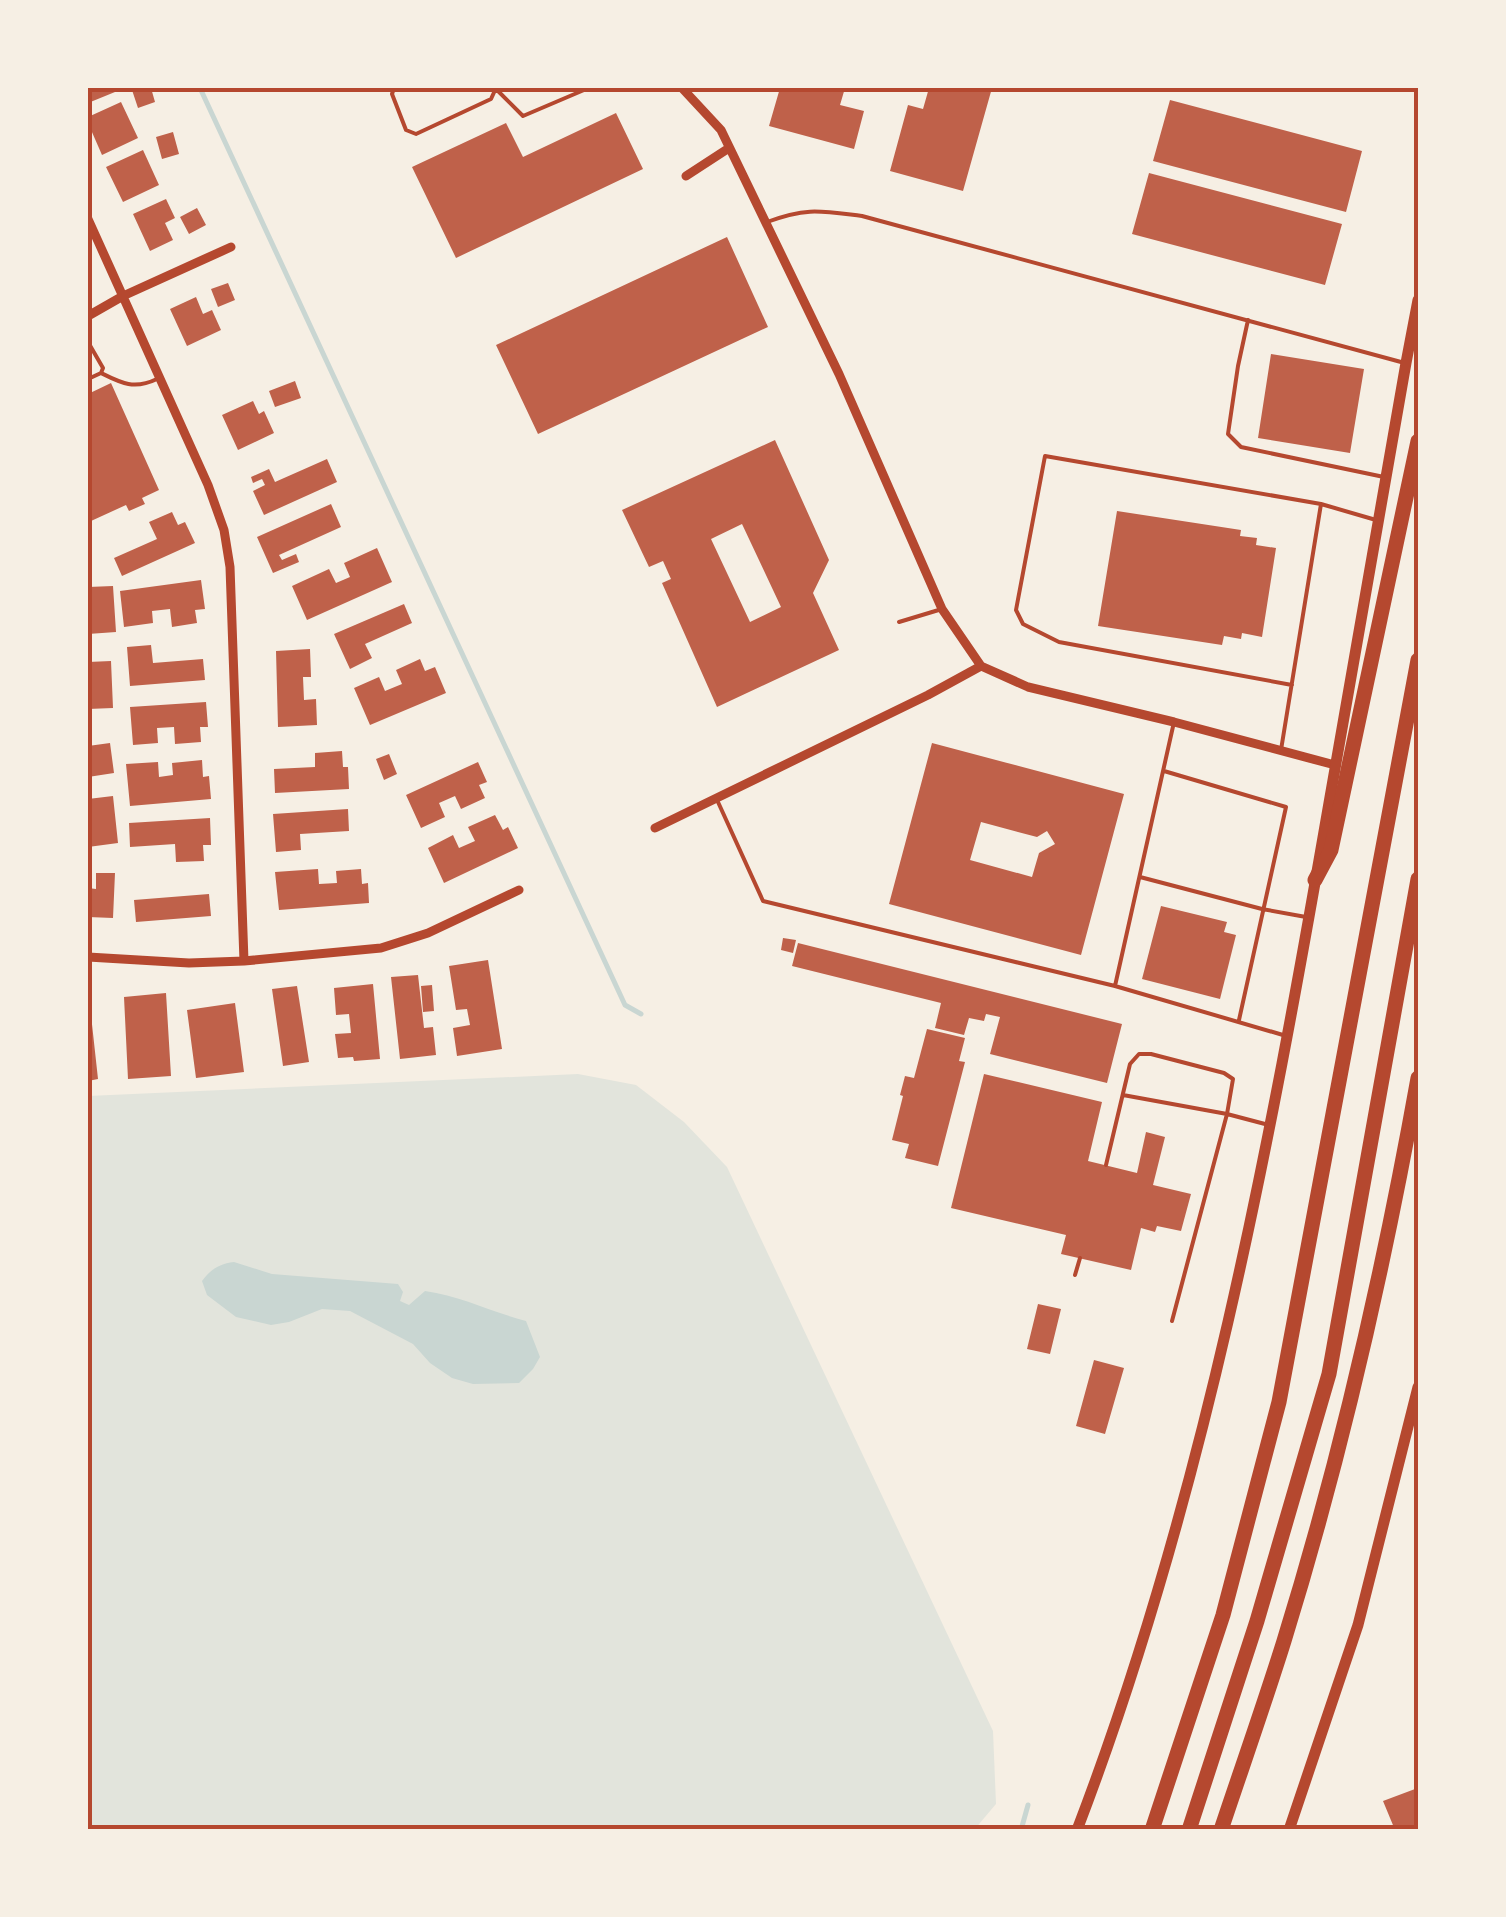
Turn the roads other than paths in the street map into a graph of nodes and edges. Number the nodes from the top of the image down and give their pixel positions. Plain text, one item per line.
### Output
1 (394, 88) edge
2 (496, 88) edge
3 (584, 88) edge
4 (682, 88) edge
5 (729, 148) junction
6 (686, 176) dead end
7 (88, 219) edge
8 (767, 222) junction
9 (232, 247) dead end
10 (123, 296) junction
11 (1418, 300) edge
12 (88, 316) edge
13 (1248, 320) junction
14 (88, 342) edge
15 (1406, 363) junction
16 (101, 372) junction
17 (160, 378) junction
18 (88, 379) edge
19 (1418, 441) edge
20 (1386, 478) junction
21 (1321, 504) junction
22 (1379, 520) junction
23 (942, 609) junction
24 (899, 622) dead end
25 (1418, 660) edge
26 (981, 666) junction
27 (1292, 685) junction
28 (1174, 722) junction
29 (1281, 750) junction
30 (1335, 765) junction
31 (1164, 772) junction
32 (717, 798) junction
33 (656, 828) dead end
34 (1140, 877) junction
35 (1418, 879) edge
36 (1315, 880) junction
37 (520, 890) dead end
38 (1262, 909) junction
39 (1310, 918) junction
40 (88, 957) edge
41 (244, 961) junction
42 (1115, 986) junction
43 (1238, 1022) junction
44 (1287, 1036) junction
45 (1418, 1078) edge
46 (1123, 1095) junction
47 (1227, 1114) junction
48 (1270, 1125) junction
49 (1106, 1165) dead end
50 (1080, 1258) dead end
51 (1075, 1275) dead end
52 (1172, 1321) dead end
53 (1418, 1387) edge
54 (1077, 1830) edge
55 (1152, 1830) edge
56 (1189, 1830) edge
57 (1221, 1830) edge
58 (1290, 1830) edge

1 - 2 lane
2 - 3 lane
4 - 5 street
5 - 6 street
5 - 8 street
7 - 10 street
8 - 13 lane
8 - 23 street
9 - 10 street
10 - 12 street
10 - 17 street
11 - 15 main road
13 - 15 lane
13 - 20 lane
14 - 16 lane
15 - 20 main road
16 - 17 lane
16 - 18 lane
17 - 41 street
19 - 36 highway
20 - 22 main road
21 - 22 lane
21 - 27 lane
21 - 27 lane
22 - 30 main road
23 - 24 lane
23 - 26 street
25 - 55 highway
26 - 28 street
26 - 32 street
27 - 29 lane
28 - 29 street
28 - 31 lane
29 - 30 street
30 - 36 main road
31 - 34 lane
31 - 38 lane
32 - 33 street
32 - 42 lane
34 - 38 lane
34 - 42 lane
35 - 56 highway
36 - 39 main road
37 - 41 street
38 - 39 lane
38 - 43 lane
39 - 44 main road
40 - 41 street
42 - 43 lane
43 - 44 lane
44 - 48 main road
45 - 57 highway
46 - 47 lane
46 - 47 lane
46 - 49 lane
47 - 48 lane
47 - 52 lane
48 - 54 main road
50 - 51 lane
53 - 58 main road

